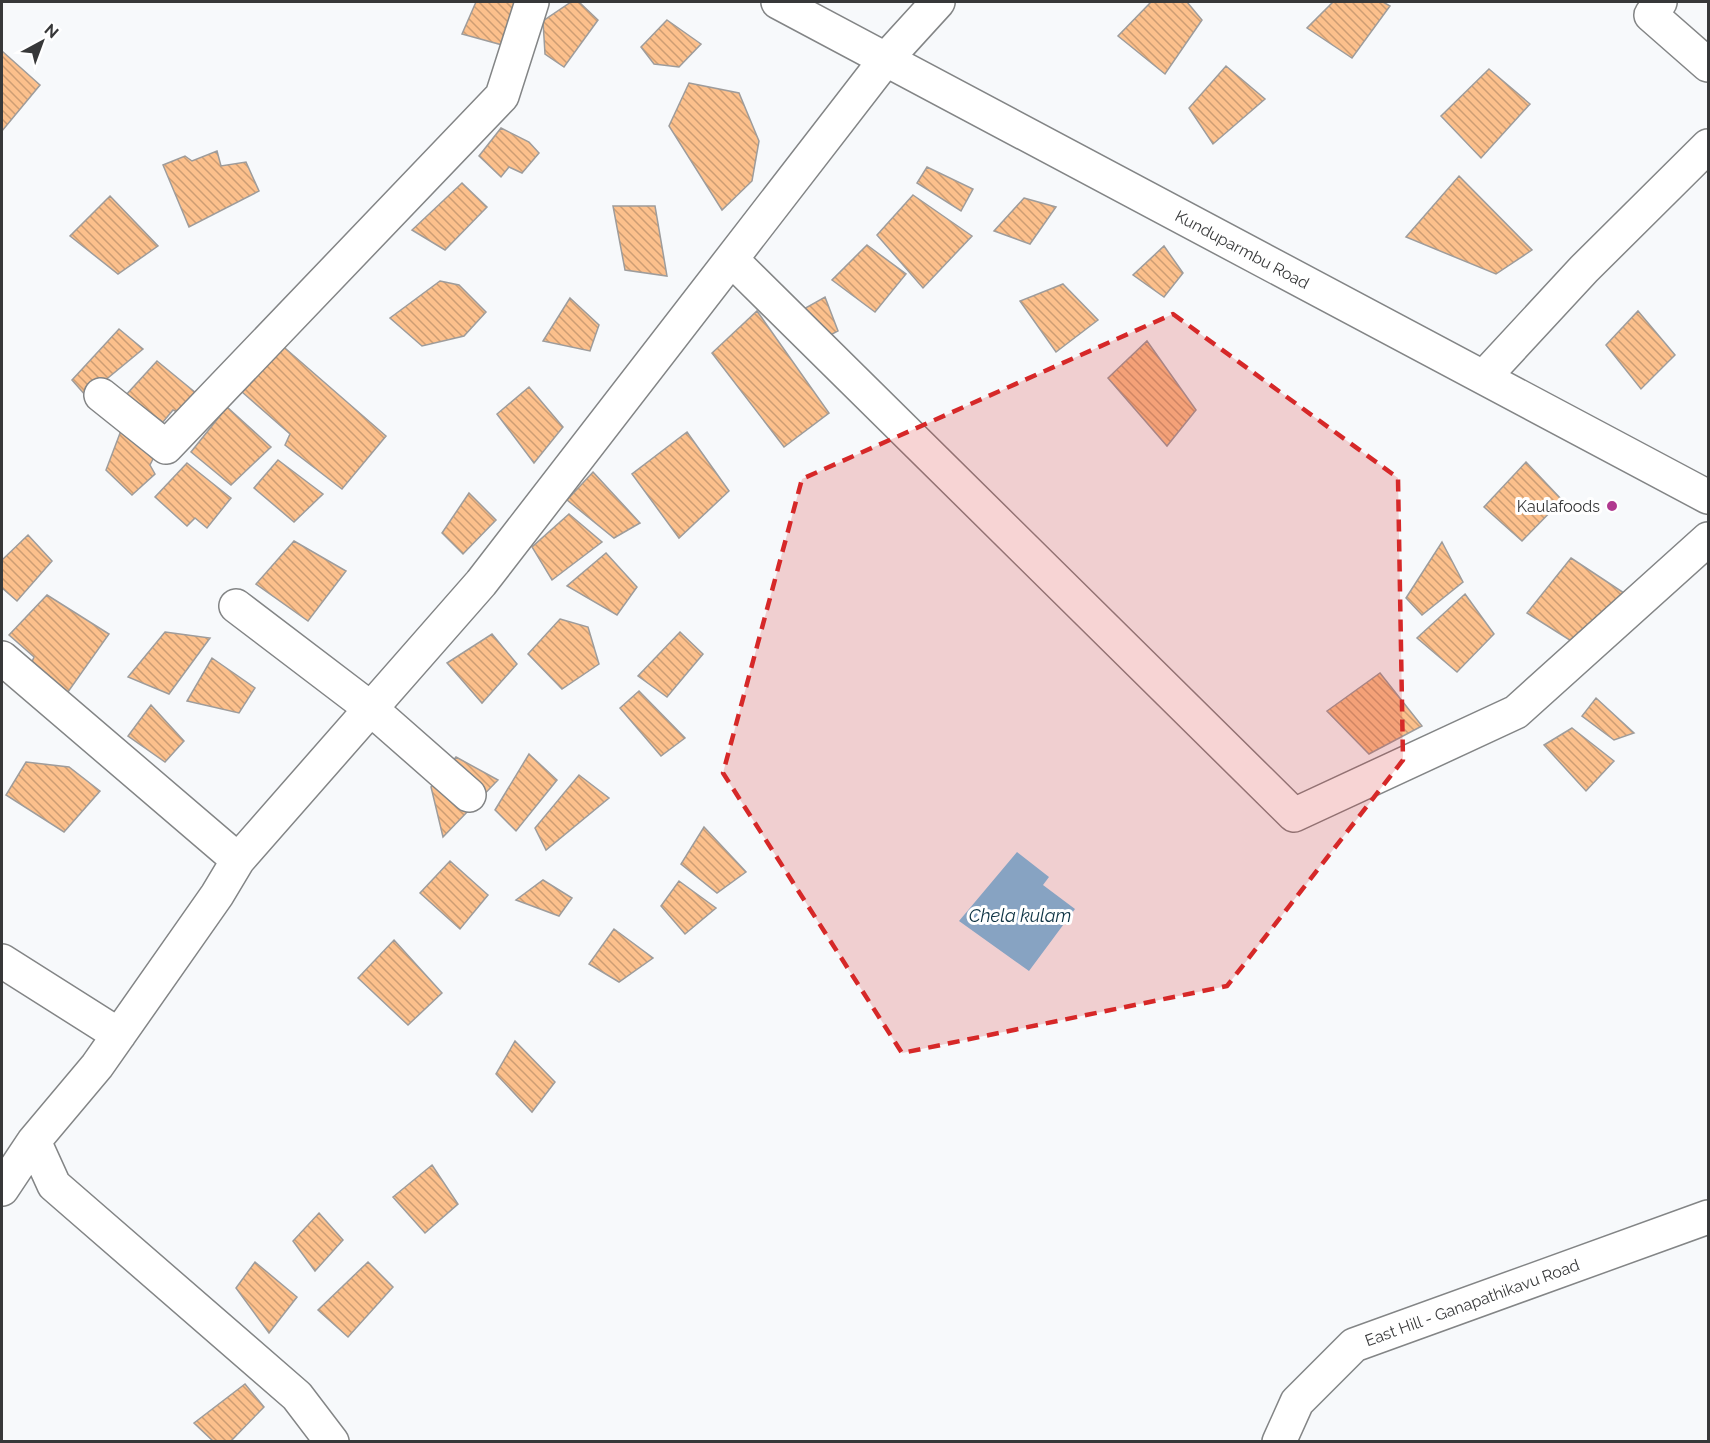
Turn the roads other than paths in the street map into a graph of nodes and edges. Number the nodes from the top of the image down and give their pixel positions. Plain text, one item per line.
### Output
1 (532, 2) edge
2 (778, 2) edge
3 (938, 2) edge
4 (1660, 2) edge
5 (885, 59) junction
6 (1708, 65) edge
7 (1708, 146) edge
8 (732, 260) junction
9 (1484, 377) junction
10 (101, 395) dead end
11 (1708, 497) edge
12 (1708, 539) edge
13 (236, 606) dead end
14 (2, 658) edge
15 (370, 708) junction
16 (468, 795) dead end
17 (238, 860) junction
18 (2, 961) edge
19 (118, 1035) junction
20 (34, 1141) junction
21 (2, 1189) edge
22 (1708, 1217) edge
23 (332, 1442) edge
24 (1279, 1442) edge

1 - 10 street
2 - 5 street, Kunduparmbu Road
3 - 5 street
4 - 6 street
5 - 8 street
5 - 9 street, Kunduparmbu Road
7 - 9 street
8 - 12 street
8 - 15 street
9 - 11 street, Kunduparmbu Road
13 - 15 street
14 - 17 street
15 - 16 street
15 - 17 street
17 - 19 street
18 - 19 street
19 - 20 street
20 - 21 street
20 - 23 street
22 - 24 street, East Hill - Ganapathikavu Road

